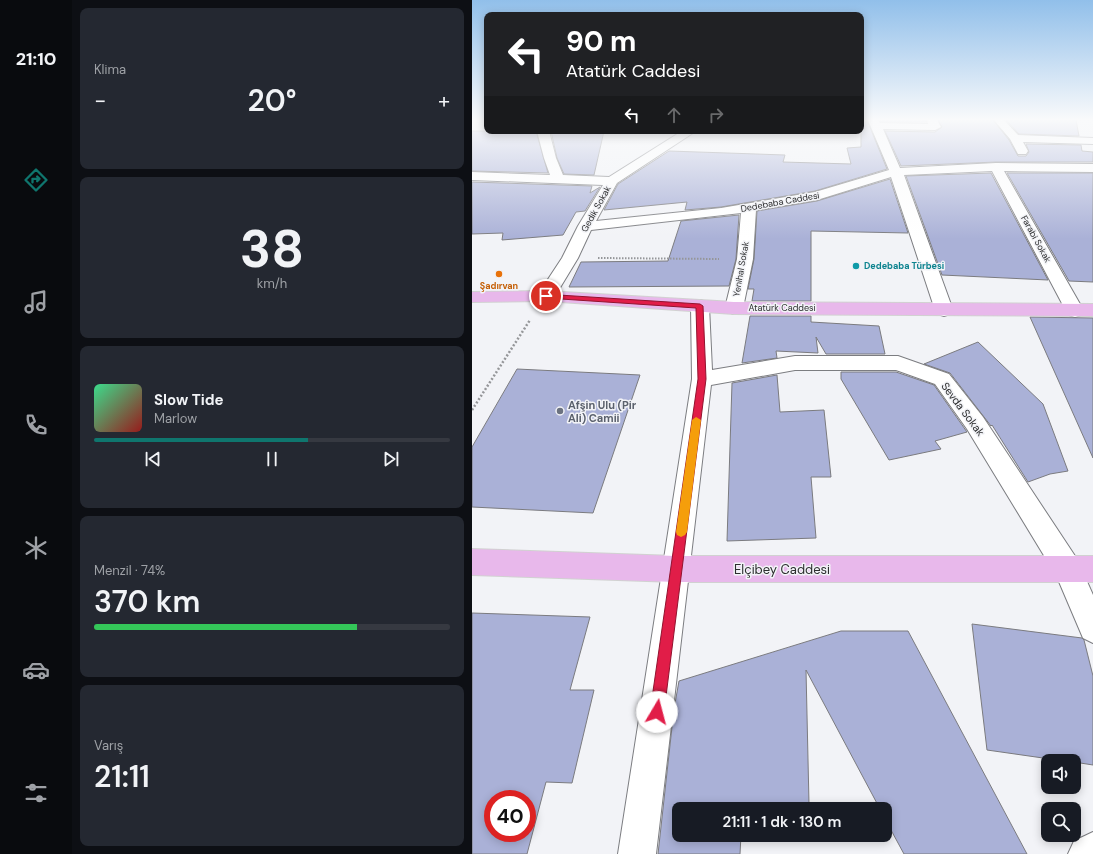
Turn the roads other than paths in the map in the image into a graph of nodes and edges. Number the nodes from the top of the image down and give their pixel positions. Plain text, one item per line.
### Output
1 (551, 160) edge
2 (645, 160) edge
3 (891, 160) edge
4 (1027, 160) edge
5 (1030, 166) junction
6 (996, 167) junction
7 (1093, 168) edge
8 (896, 172) junction
9 (472, 176) edge
10 (558, 178) junction
11 (612, 181) junction
12 (749, 207) junction
13 (585, 226) junction
14 (546, 296) junction
15 (472, 297) edge
16 (700, 306) junction
17 (734, 308) junction
18 (944, 310) junction
19 (1093, 310) edge
20 (1075, 311) junction
21 (702, 379) junction
22 (472, 562) edge
23 (1067, 568) junction
24 (676, 569) junction
25 (1093, 569) edge
26 (1093, 628) edge
27 (1093, 851) edge
28 (637, 854) edge
29 (1087, 854) edge

1 - 10 street
2 - 11 street, Gedik Sokak
3 - 8 street
4 - 5 street
5 - 6 street, Dedebaba Caddesi
5 - 7 street, Dedebaba Caddesi
6 - 8 street, Dedebaba Caddesi
6 - 20 street, Farabi Sokak
8 - 12 street, Dedebaba Caddesi
8 - 18 street
9 - 10 street
10 - 11 street
11 - 13 street, Gedik Sokak
12 - 13 street, Dedebaba Caddesi
12 - 17 street, Yenihal Sokak
13 - 14 street, Gedik Sokak
14 - 15 main road, Atatürk Caddesi
14 - 16 main road, Atatürk Caddesi
16 - 17 main road, Atatürk Caddesi
16 - 21 street
17 - 18 main road, Atatürk Caddesi
18 - 20 main road, Atatürk Caddesi
19 - 20 main road, Atatürk Caddesi
21 - 23 street, Sevda Sokak
21 - 24 street
22 - 24 main road, Elçibey Caddesi
23 - 24 main road, Elçibey Caddesi
23 - 25 main road, Elçibey Caddesi
23 - 26 street, Sevda Sokak
24 - 28 street
27 - 29 street

